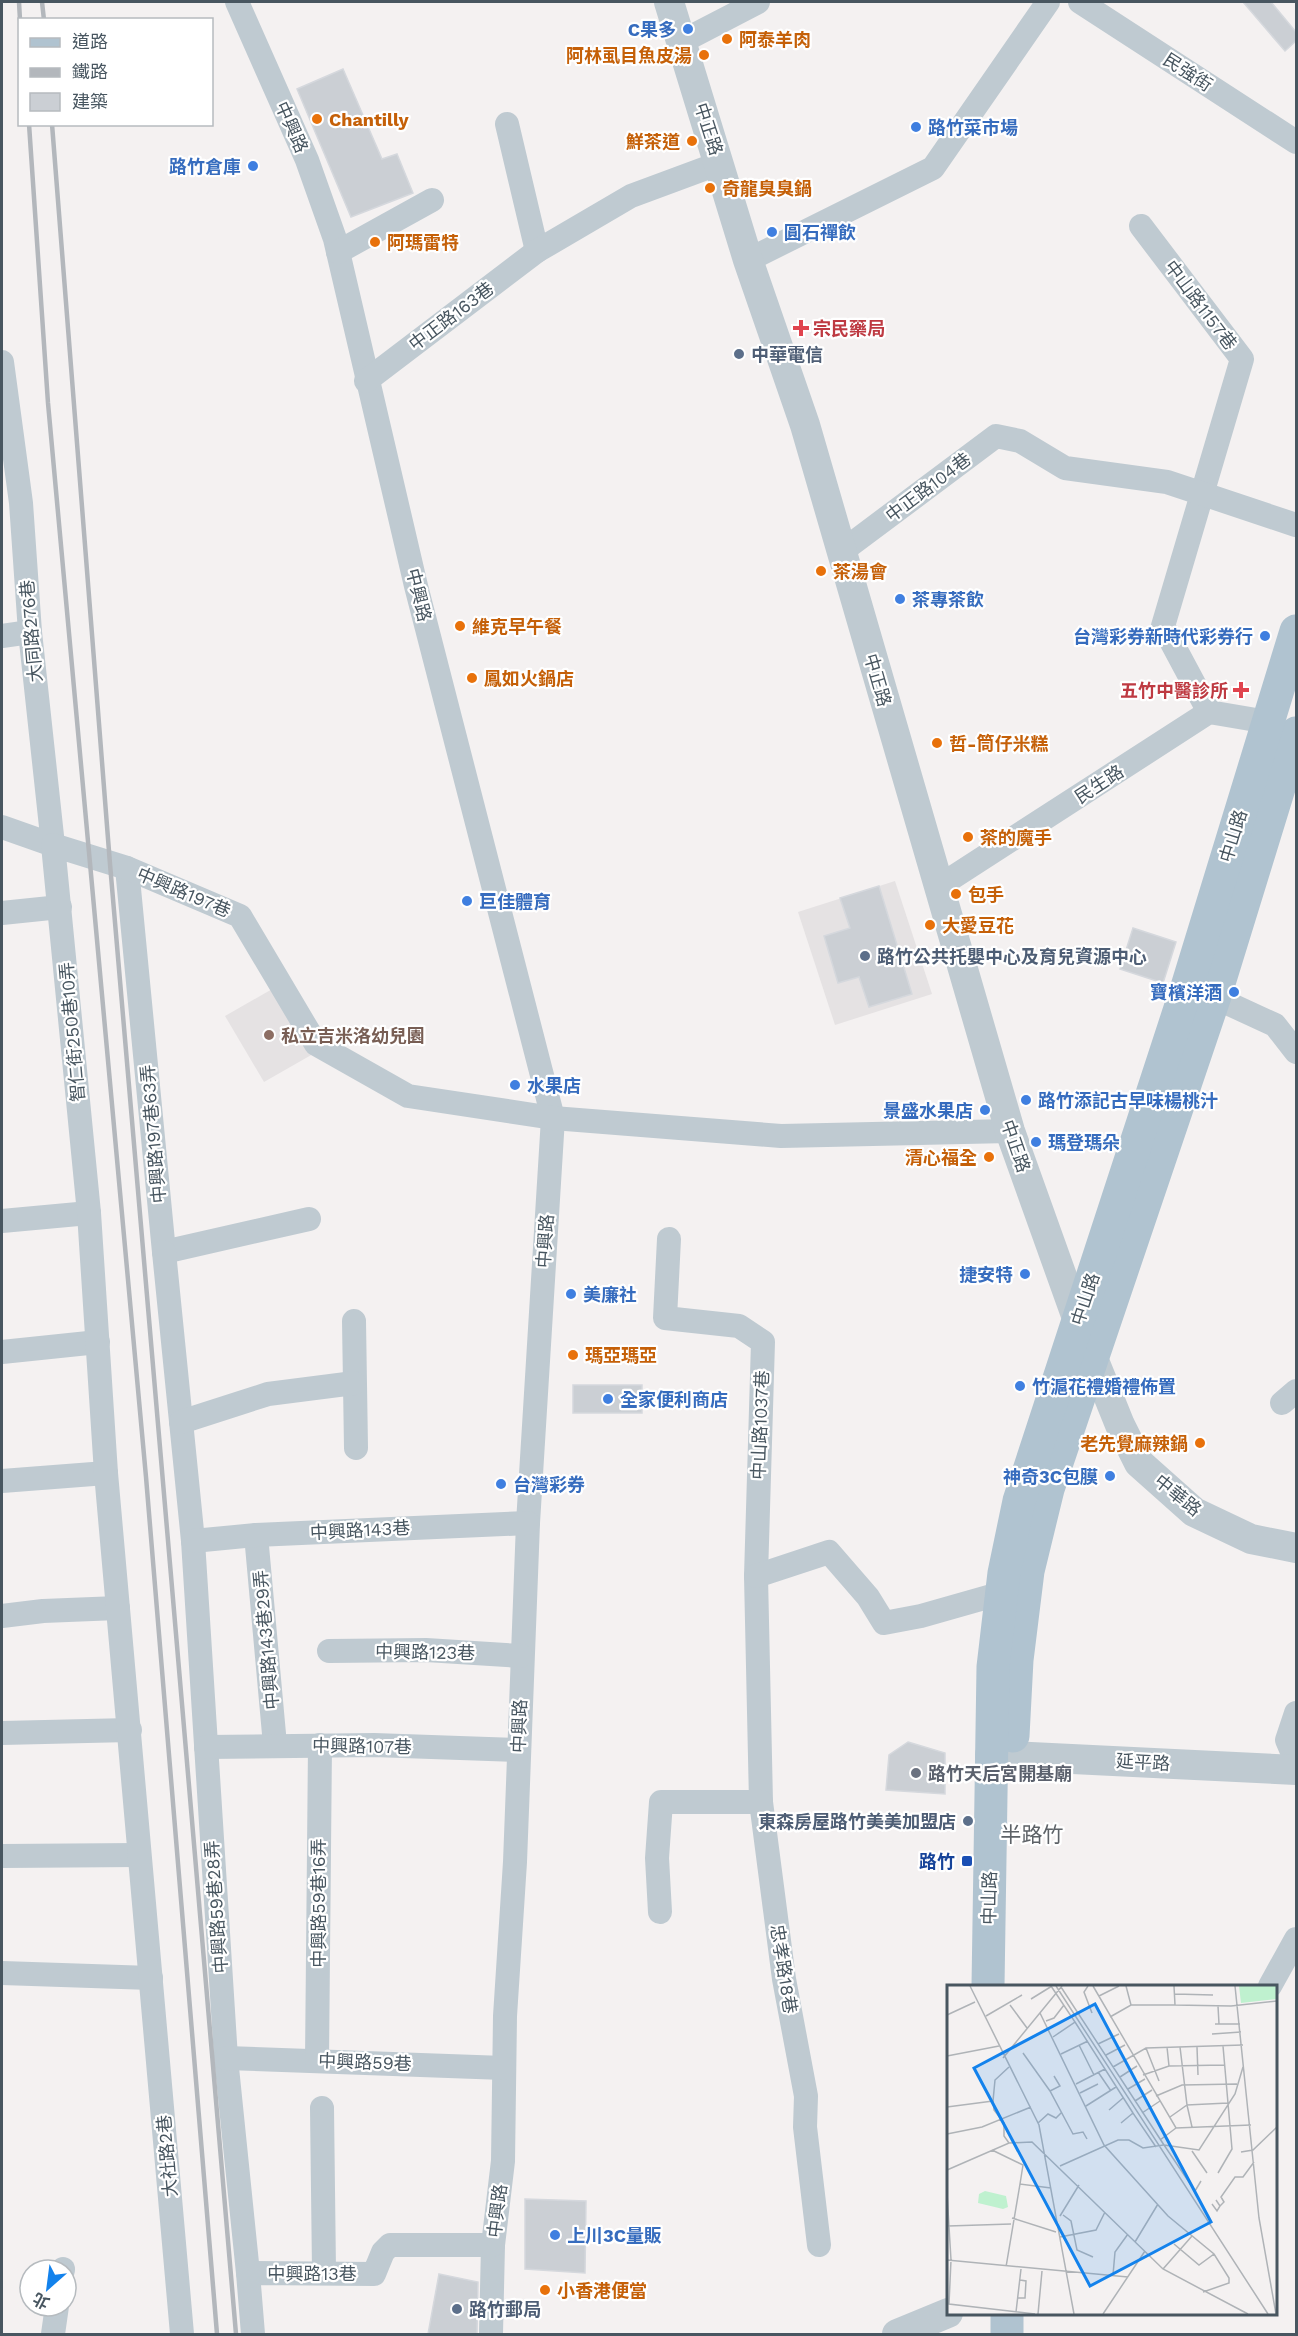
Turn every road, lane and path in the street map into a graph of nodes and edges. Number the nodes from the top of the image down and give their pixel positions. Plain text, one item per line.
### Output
1 (237, 2) edge
2 (669, 2) edge
3 (758, 2) edge
4 (1048, 2) edge
5 (1080, 2) edge
6 (681, 42) junction
7 (507, 123) dead end
8 (1296, 142) edge
9 (720, 163) junction
10 (432, 200) dead end
11 (1141, 226) dead end
12 (537, 251) junction
13 (338, 252) junction
14 (748, 260) junction
15 (2, 362) edge
16 (366, 381) junction
17 (1203, 494) junction
18 (11, 505) edge
19 (1296, 525) edge
20 (841, 552) junction
21 (1296, 631) edge
22 (30, 632) junction
23 (2, 636) edge
24 (1209, 712) junction
25 (1282, 728) edge
26 (2, 827) edge
27 (53, 845) junction
28 (128, 868) junction
29 (938, 887) junction
30 (60, 907) junction
31 (2, 913) edge
32 (1201, 991) junction
33 (1296, 1052) edge
34 (553, 1118) junction
35 (1010, 1131) junction
36 (89, 1213) junction
37 (309, 1219) dead end
38 (2, 1221) edge
39 (669, 1239) dead end
40 (164, 1252) junction
41 (354, 1321) dead end
42 (1078, 1321) junction
43 (98, 1342) junction
44 (2, 1352) edge
45 (1093, 1356) junction
46 (354, 1383) junction
47 (181, 1422) junction
48 (356, 1448) dead end
49 (106, 1473) junction
50 (2, 1481) edge
51 (528, 1523) junction
52 (256, 1535) junction
53 (192, 1541) junction
54 (1296, 1548) edge
55 (756, 1576) junction
56 (1002, 1593) junction
57 (118, 1608) junction
58 (2, 1616) edge
59 (329, 1651) dead end
60 (521, 1656) junction
61 (757, 1692) joint
62 (1296, 1713) edge
63 (130, 1730) junction
64 (2, 1733) edge
65 (275, 1744) junction
66 (320, 1745) junction
67 (206, 1747) junction
68 (518, 1750) junction
69 (1001, 1755) junction
70 (1296, 1761) edge
71 (1296, 1770) edge
72 (760, 1802) junction
73 (138, 1855) junction
74 (2, 1856) edge
75 (660, 1912) dead end
76 (1296, 1939) edge
77 (2, 1973) edge
78 (151, 1978) junction
79 (1282, 1978) edge
80 (988, 1985) edge
81 (1006, 1985) edge
82 (226, 2058) junction
83 (317, 2060) junction
84 (504, 2068) junction
85 (322, 2108) dead end
86 (493, 2245) junction
87 (819, 2245) dead end
88 (324, 2271) junction
89 (248, 2273) junction
90 (947, 2313) edge
91 (985, 2315) edge
92 (1007, 2315) edge
93 (55, 2318) edge
94 (53, 2334) edge
95 (182, 2334) edge
96 (253, 2334) edge
97 (491, 2334) edge
98 (897, 2334) edge
99 (985, 2334) edge
100 (1007, 2334) edge

1 - 13 street, 中興路
2 - 6 street, 中正路
3 - 6 street
4 - 14 street
5 - 8 street, 民強街
6 - 9 street, 中正路
7 - 12 street
9 - 12 street, 中正路163巷
9 - 14 street, 中正路
10 - 13 street
11 - 17 street, 中山路1157巷
12 - 16 street, 中正路163巷
13 - 16 street, 中興路
14 - 20 street, 中正路
15 - 18 street, 大同路276巷
16 - 34 street, 中興路
17 - 19 street
17 - 20 street, 中正路104巷
17 - 24 street, 中山路1157巷
18 - 22 street, 大同路276巷
20 - 29 street, 中正路
21 - 25 main road, 中山路
22 - 23 street
22 - 27 street, 大同路276巷
24 - 25 street
24 - 29 street, 民生路
25 - 32 main road, 中山路
26 - 27 street
27 - 28 street, 中興路197巷
27 - 30 street, 大同路276巷
28 - 34 street, 中興路197巷
28 - 40 street, 中興路197巷63弄
29 - 35 street, 中正路
30 - 31 street
30 - 36 street, 智仁街250巷10弄
32 - 33 street
32 - 42 main road, 中山路
32 - 45 main road, 中山路
34 - 35 street
34 - 51 street, 中興路
35 - 42 street, 中正路
36 - 38 street
36 - 43 street, 智仁街250巷10弄
37 - 40 street
39 - 55 street, 中山路1037巷
40 - 47 street, 中興路197巷63弄
41 - 46 street
42 - 45 street, 中正路
42 - 56 main road, 中山路
43 - 44 street
43 - 49 street, 智仁街250巷10弄
45 - 54 street, 中華路
45 - 69 main road, 中山路
46 - 47 street
46 - 48 street
47 - 53 street, 中興路59巷28弄
49 - 50 street
49 - 57 street, 智仁街250巷10弄
51 - 52 street, 中興路143巷
51 - 60 street, 中興路
52 - 53 street, 中興路143巷
52 - 65 street, 中興路143巷29弄
53 - 67 street, 中興路59巷28弄
55 - 56 street
55 - 61 street, 中山路1037巷
56 - 69 main road, 中山路
57 - 58 street
57 - 63 street, 大社路2巷
59 - 60 street, 中興路123巷
60 - 68 street, 中興路
61 - 72 street, 忠孝路18巷
62 - 70 street
63 - 64 street
63 - 73 street, 大社路2巷
65 - 66 street, 中興路107巷
65 - 67 street, 中興路107巷
66 - 68 street, 中興路107巷
66 - 83 street, 中興路59巷16弄
67 - 82 street, 中興路59巷28弄
68 - 84 street, 中興路
69 - 71 street, 延平路
69 - 80 main road, 中山路
69 - 81 main road, 中山路
72 - 75 street
72 - 87 street, 忠孝路18巷
73 - 74 street
73 - 78 street, 大社路2巷
76 - 79 street
77 - 78 street
78 - 95 street, 大社路2巷
82 - 83 street, 中興路59巷
82 - 89 street, 中興路59巷28弄
83 - 84 street, 中興路59巷
84 - 86 street, 中興路
85 - 88 street
86 - 88 street, 中興路13巷
86 - 97 street, 中興路
88 - 89 street, 中興路13巷
89 - 96 street, 中興路13巷
90 - 98 street
91 - 99 main road
92 - 100 main road
93 - 94 street

